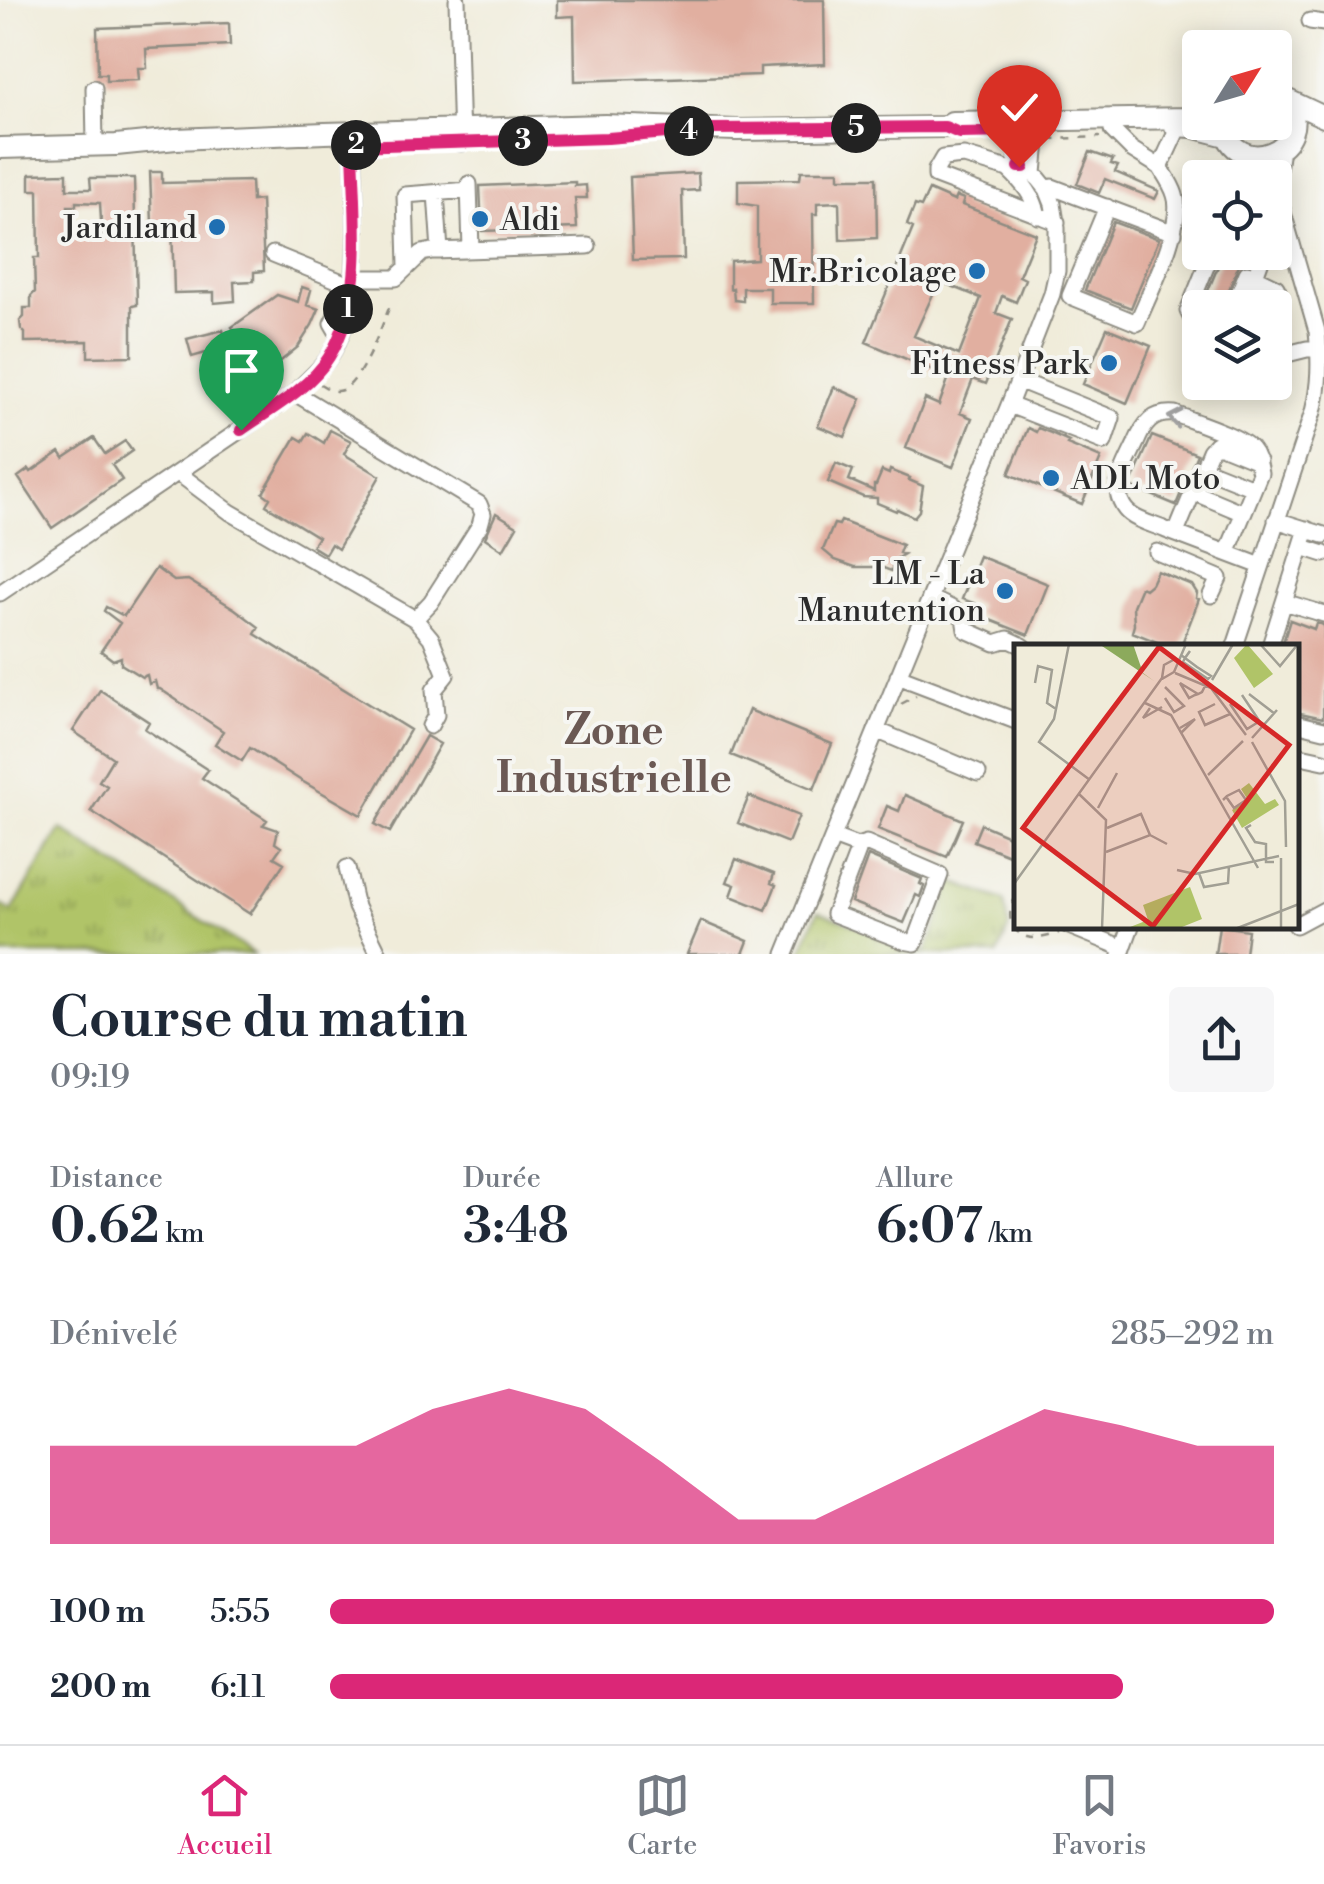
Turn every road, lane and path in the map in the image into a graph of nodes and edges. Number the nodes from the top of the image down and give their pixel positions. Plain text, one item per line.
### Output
1 (457, 0) edge
2 (94, 88) dead end
3 (1292, 100) edge
4 (1292, 108) edge
5 (1324, 117) edge
6 (1182, 119) edge
7 (1179, 126) junction
8 (1182, 126) edge
9 (1015, 127) junction
10 (1292, 128) joint
11 (1040, 132) junction
12 (1107, 133) junction
13 (461, 136) junction
14 (349, 139) junction
15 (1230, 140) edge
16 (1287, 140) edge
17 (106, 146) junction
18 (0, 148) edge
19 (1281, 148) junction
20 (1255, 156) junction
21 (1258, 160) edge
22 (1279, 160) edge
23 (1160, 167) junction
24 (1022, 170) junction
25 (1046, 188) junction
26 (436, 193) junction
27 (1107, 208) junction
28 (1038, 216) junction
29 (1056, 222) junction
30 (1174, 234) junction
31 (1292, 245) edge
32 (588, 246) dead end
33 (472, 250) junction
34 (440, 251) junction
35 (273, 254) dead end
36 (355, 256) junction
37 (407, 266) junction
38 (1256, 270) edge
39 (1254, 277) junction
40 (343, 280) junction
41 (1241, 290) edge
42 (1249, 290) edge
43 (1278, 290) edge
44 (389, 308) dead end
45 (1292, 353) edge
46 (1321, 354) edge
47 (311, 377) junction
48 (1018, 380) junction
49 (295, 393) junction
50 (1053, 394) junction
51 (1009, 405) junction
52 (1044, 420) junction
53 (1258, 461) junction
54 (1203, 468) junction
55 (178, 472) junction
56 (1254, 488) junction
57 (1193, 492) junction
58 (1243, 513) junction
59 (1276, 520) junction
60 (1307, 530) junction
61 (1324, 535) edge
62 (1183, 536) junction
63 (1302, 547) junction
64 (1157, 552) dead end
65 (1227, 553) junction
66 (1324, 554) edge
67 (1180, 561) junction
68 (1261, 566) junction
69 (0, 593) edge
70 (1211, 596) dead end
71 (930, 598) junction
72 (1284, 602) junction
73 (1324, 614) edge
74 (415, 619) junction
75 (1018, 644) edge
76 (1235, 644) edge
77 (1271, 644) edge
78 (898, 676) junction
79 (918, 695) dead end
80 (886, 706) junction
81 (1014, 720) edge
82 (1299, 724) edge
83 (430, 726) dead end
84 (876, 730) junction
85 (1324, 730) edge
86 (1299, 756) edge
87 (1324, 760) edge
88 (978, 774) dead end
89 (832, 837) junction
90 (857, 846) junction
91 (348, 868) dead end
92 (1014, 901) edge
93 (1324, 910) edge
94 (1299, 924) edge
95 (1014, 925) edge
96 (1017, 929) edge
97 (1065, 929) edge
98 (1122, 951) edge
99 (378, 954) edge
100 (785, 954) edge

1 - 13 street
2 - 17 street
3 - 5 main road
4 - 10 main road
5 - 10 main road
6 - 11 main road
7 - 8 main road
7 - 12 main road
7 - 23 street
9 - 11 main road
9 - 13 main road
9 - 24 street
11 - 12 main road
11 - 12 path
11 - 24 street
12 - 23 street
13 - 14 main road
14 - 17 main road
14 - 36 street
15 - 20 main road
16 - 19 main road
17 - 18 main road
19 - 20 main road
19 - 22 street
20 - 21 street
23 - 30 street
24 - 25 street
24 - 28 street
24 - 28 street
25 - 27 street
25 - 29 street
26 - 33 street
26 - 34 street
26 - 37 street
27 - 30 street
27 - 30 street
28 - 29 street
29 - 48 street
31 - 46 street
32 - 33 street
33 - 34 street
34 - 37 street
35 - 40 street
36 - 40 street
36 - 40 street
37 - 40 street
38 - 39 street
39 - 41 street
39 - 42 street
39 - 43 street
40 - 47 street
44 - 47 path
45 - 46 street
46 - 59 street
47 - 49 street
48 - 50 street
48 - 51 street
49 - 55 street
49 - 74 street
50 - 52 street
50 - 52 street
51 - 52 street
51 - 71 street
53 - 54 street
53 - 56 street
53 -> 62 street
54 - 56 street
54 - 57 street
55 - 69 street
55 - 74 street
56 - 58 street
57 - 58 street
57 - 62 street
58 - 65 street
59 - 60 street
59 - 68 street
60 - 61 street
60 - 63 street
62 - 65 street
62 - 67 street
63 - 66 street
63 - 72 street
64 - 67 street
65 - 68 street
67 - 70 street
68 - 76 street
71 - 75 street
71 - 78 street
72 - 73 street
72 - 77 street
74 - 83 street
78 - 80 street
78 - 81 street
79 - 80 path
80 - 84 street
82 - 85 street
84 - 88 street
84 - 89 street
86 - 87 street
89 - 90 street
89 - 100 street
90 - 90 street
91 - 99 street
92 - 95 path
93 - 94 street
96 - 97 path
97 - 98 street

